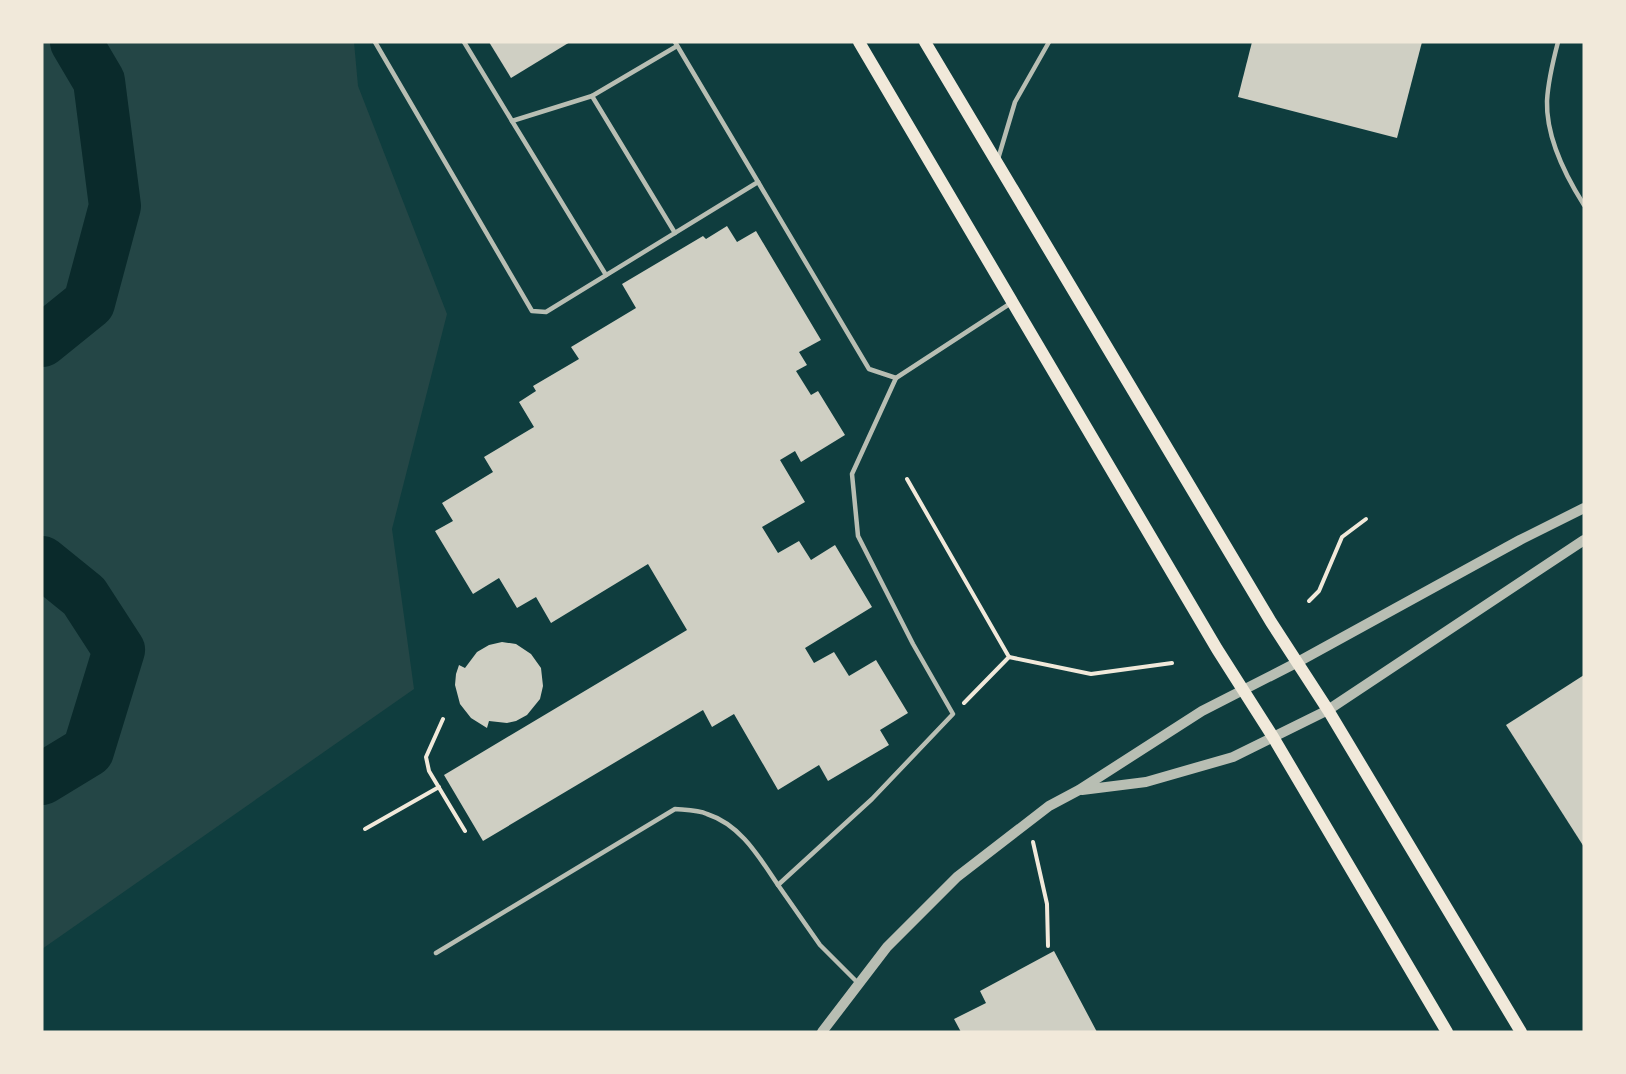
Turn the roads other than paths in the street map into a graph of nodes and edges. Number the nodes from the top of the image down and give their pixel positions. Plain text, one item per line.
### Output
1 (375, 42) edge
2 (464, 42) edge
3 (859, 42) edge
4 (925, 42) edge
5 (1049, 42) edge
6 (1558, 42) edge
7 (676, 44) edge
8 (592, 96) junction
9 (512, 121) junction
10 (997, 162) junction
11 (758, 182) junction
12 (1584, 205) edge
13 (675, 233) junction
14 (606, 275) junction
15 (1013, 302) junction
16 (896, 378) junction
17 (1584, 508) edge
18 (1584, 540) edge
19 (1296, 663) junction
20 (1241, 690) junction
21 (1328, 710) junction
22 (1273, 737) junction
23 (1079, 790) junction
24 (778, 885) junction
25 (436, 953) dead end
26 (859, 984) junction
27 (822, 1032) edge
28 (1447, 1032) edge
29 (1521, 1032) edge

1 - 14 lane
2 - 9 lane
3 - 15 main road
4 - 10 main road
5 - 10 lane
6 - 12 lane
7 - 8 lane
7 - 11 lane
8 - 9 lane
8 - 13 lane
9 - 14 lane
10 - 19 main road
11 - 13 lane
11 - 16 lane
13 - 14 lane
15 - 16 lane
15 - 20 main road
16 - 24 lane
17 - 19 street
18 - 21 street
19 - 20 street
19 - 21 main road
20 - 22 main road
20 - 23 street
21 - 22 street
21 - 29 main road
22 - 23 street
22 - 28 main road
23 - 26 street
24 - 25 lane
24 - 26 lane
26 - 27 street

